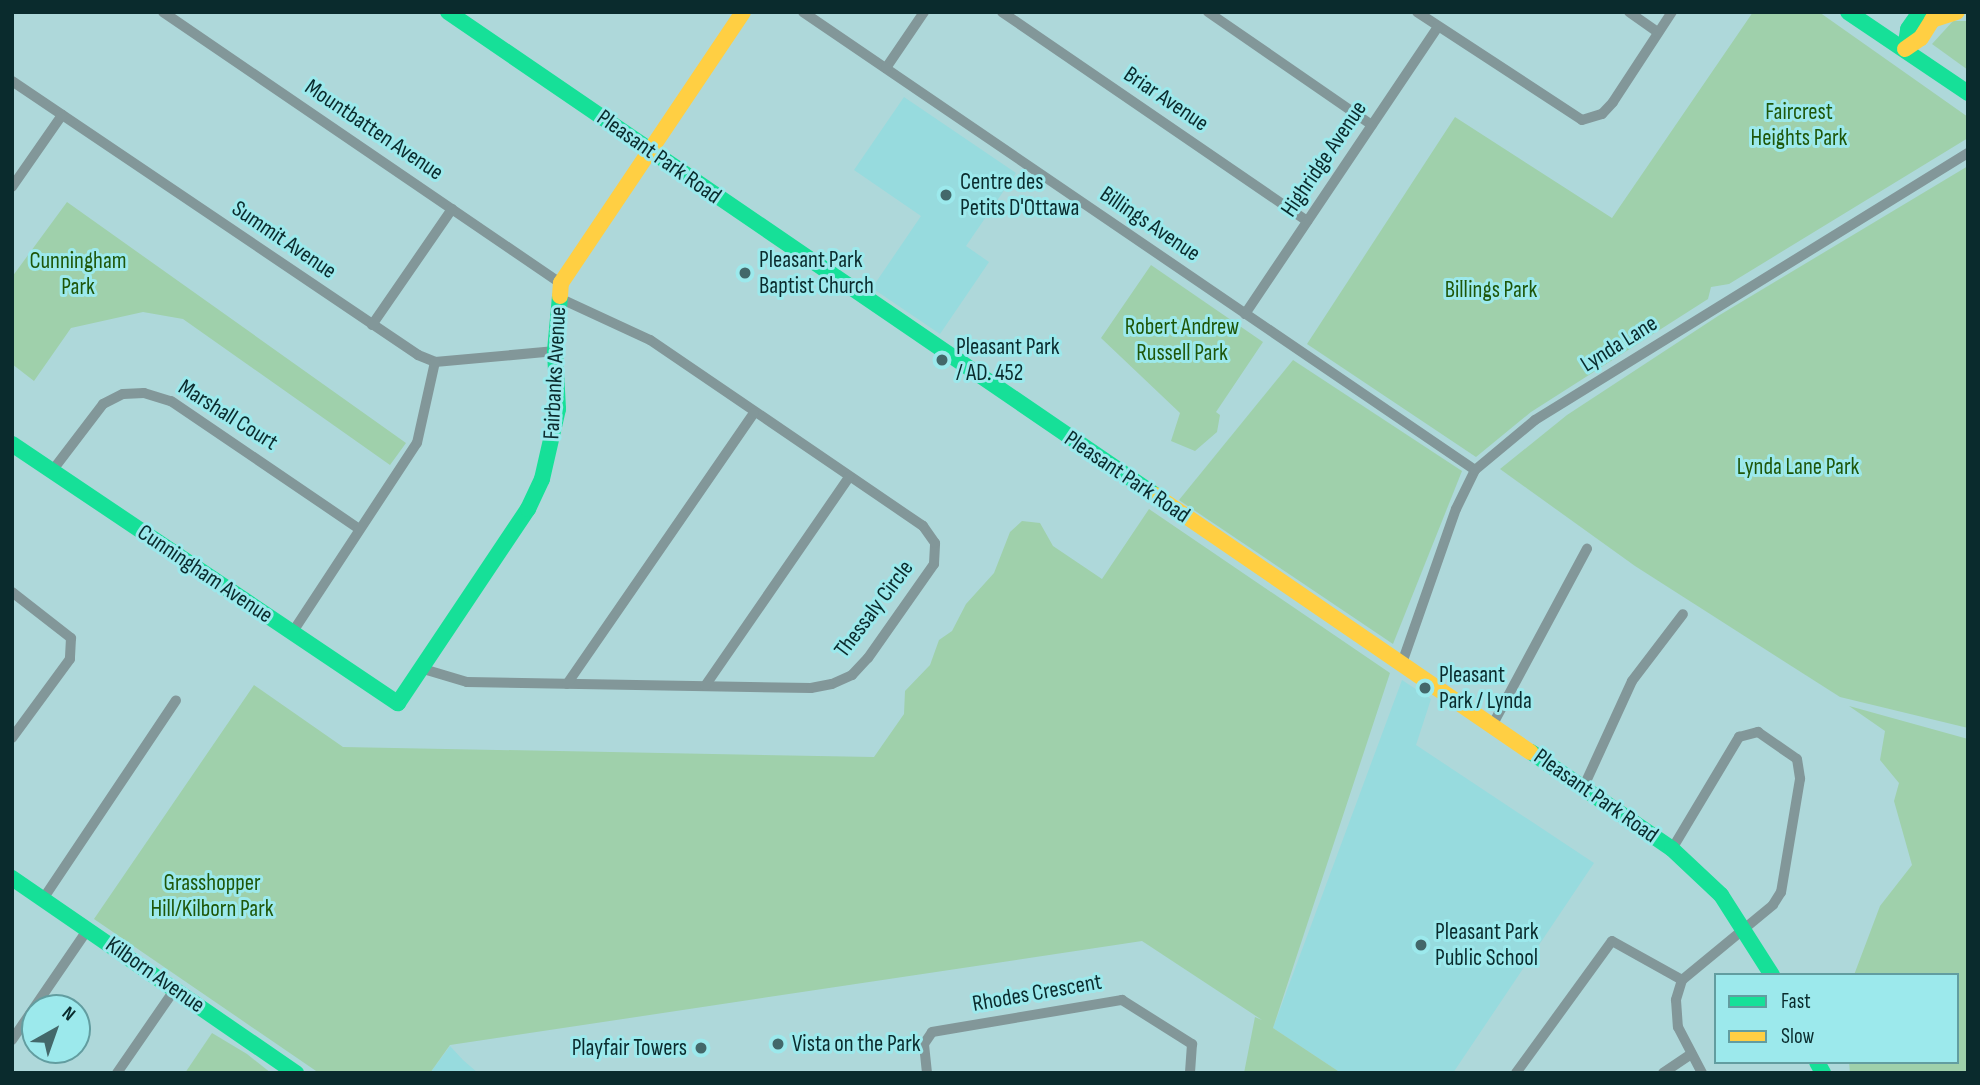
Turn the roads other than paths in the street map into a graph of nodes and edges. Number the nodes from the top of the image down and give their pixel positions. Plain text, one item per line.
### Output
1 (163, 12) edge
2 (449, 12) edge
3 (743, 12) edge
4 (803, 12) edge
5 (924, 12) edge
6 (1002, 12) edge
7 (1208, 12) edge
8 (1417, 12) edge
9 (1629, 12) edge
10 (1672, 12) edge
11 (1848, 12) edge
12 (1957, 12) edge
13 (1930, 15) edge
14 (1438, 27) junction
15 (1658, 32) junction
16 (1905, 49) junction
17 (886, 68) junction
18 (12, 80) edge
19 (1968, 93) edge
20 (62, 115) junction
21 (1372, 125) junction
22 (649, 150) junction
23 (1968, 153) edge
24 (12, 187) edge
25 (452, 209) junction
26 (1307, 221) junction
27 (560, 290) junction
28 (1245, 314) junction
29 (372, 325) junction
30 (555, 351) junction
31 (435, 362) junction
32 (754, 413) junction
33 (12, 444) edge
34 (1475, 470) junction
35 (52, 471) junction
36 (849, 477) junction
37 (358, 528) junction
38 (1587, 548) dead end
39 (12, 592) edge
40 (1683, 614) dead end
41 (292, 633) junction
42 (1402, 663) junction
43 (420, 668) junction
44 (567, 684) junction
45 (705, 686) junction
46 (176, 700) dead end
47 (398, 703) joint
48 (1493, 724) junction
49 (12, 737) edge
50 (1584, 786) junction
51 (1672, 849) junction
52 (12, 878) edge
53 (43, 899) junction
54 (88, 929) junction
55 (1744, 929) junction
56 (1771, 973) edge
57 (1682, 980) junction
58 (175, 989) junction
59 (12, 1040) edge
60 (1691, 1054) junction
61 (117, 1073) edge
62 (296, 1073) edge
63 (927, 1073) edge
64 (1190, 1073) edge
65 (1516, 1073) edge
66 (1663, 1073) edge
67 (1702, 1073) edge

1 - 25 street, Mountbatten Avenue
2 - 22 street, Pleasant Park Road
3 - 22 street, Fairbanks Avenue
4 - 17 street, Billings Avenue
5 - 17 street
6 - 26 street, Briar Avenue
7 - 21 street
8 - 14 street
9 - 15 street
10 - 15 street
11 - 16 street
12 - 13 street
13 - 16 street
14 - 15 street
14 - 21 street, Highridge Avenue
16 - 19 street
17 - 28 street, Billings Avenue
18 - 20 street, Summit Avenue
20 - 24 street
20 - 29 street, Summit Avenue
21 - 26 street, Highridge Avenue
22 - 27 street, Fairbanks Avenue
22 - 42 street, Pleasant Park Road
23 - 34 street, Lynda Lane
25 - 27 street, Mountbatten Avenue
25 - 29 street
26 - 28 street, Highridge Avenue
27 - 30 street, Fairbanks Avenue
27 - 32 street, Thessaly Circle
28 - 34 street, Billings Avenue
29 - 31 street, Summit Avenue
30 - 31 street
30 - 43 street, Fairbanks Avenue
31 - 37 street
32 - 36 street, Thessaly Circle
32 - 44 street
33 - 35 street, Cunningham Avenue
34 - 42 street, Lynda Lane
35 - 37 street, Marshall Court
35 - 41 street, Cunningham Avenue
36 - 45 street
36 - 45 street, Thessaly Circle
37 - 41 street
38 - 48 street
39 - 49 street
40 - 50 street
41 - 47 street, Cunningham Avenue
42 - 48 street, Pleasant Park Road
43 - 44 street, Thessaly Circle
43 - 47 street, Fairbanks Avenue
44 - 45 street, Thessaly Circle
46 - 53 street
48 - 50 street, Pleasant Park Road
50 - 51 street, Pleasant Park Road
51 - 55 street, Pleasant Park Road
51 - 55 street
52 - 53 street, Kilborn Avenue
53 - 54 street, Kilborn Avenue
54 - 58 street, Kilborn Avenue
54 - 59 street
55 - 56 street, Pleasant Park Road
55 - 57 street
57 - 60 street
57 - 65 street
58 - 61 street
58 - 62 street, Kilborn Avenue
60 - 66 street
60 - 67 street
63 - 64 street, Rhodes Crescent

